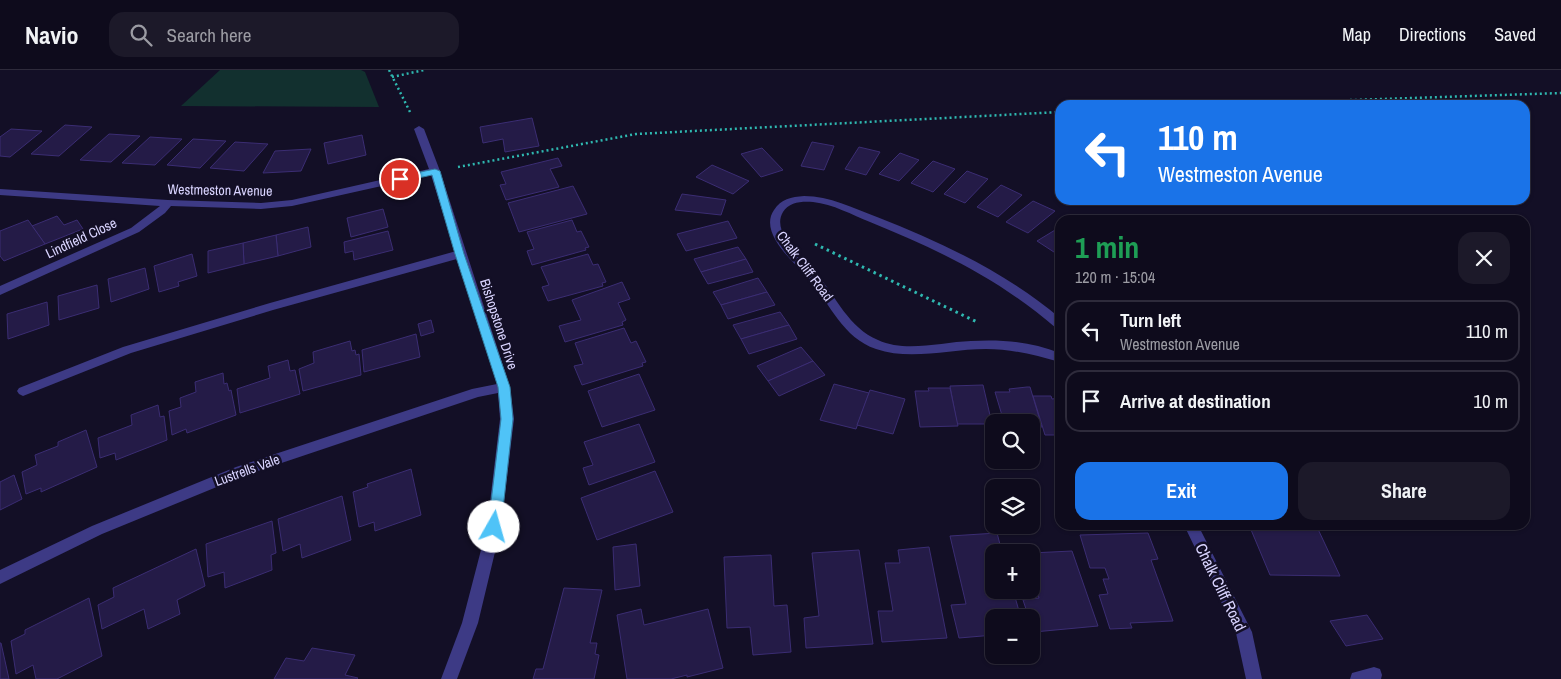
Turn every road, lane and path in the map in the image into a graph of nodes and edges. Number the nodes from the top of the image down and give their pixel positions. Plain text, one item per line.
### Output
1 (389, 70) edge
2 (424, 70) edge
3 (392, 76) junction
4 (1561, 93) edge
5 (1353, 100) edge
6 (1055, 112) edge
7 (418, 129) joint
8 (435, 171) junction
9 (0, 192) edge
10 (168, 203) junction
11 (774, 225) junction
12 (460, 254) junction
13 (0, 291) edge
14 (1055, 320) edge
15 (985, 326) dead end
16 (1055, 356) edge
17 (504, 387) junction
18 (23, 391) dead end
19 (1193, 530) edge
20 (0, 578) edge
21 (1374, 675) dead end
22 (449, 679) edge
23 (1254, 679) edge
24 (1358, 679) edge

1 - 3 path
2 - 3 path
3 - 7 path
4 - 5 path
6 - 8 path
7 - 8 street, Bishopstone Drive
8 - 10 street, Westmeston Avenue
8 - 12 street, Bishopstone Drive
9 - 10 street, Westmeston Avenue
10 - 13 street, Lindfield Close
11 - 14 street, Chalk Cliff Road
11 - 15 path
11 - 16 street, Chalk Cliff Road
12 - 17 street, Bishopstone Drive
12 - 18 street
17 - 20 street, Lustrells Vale
17 - 22 street, Bishopstone Drive
19 - 23 street, Chalk Cliff Road
21 - 24 street

